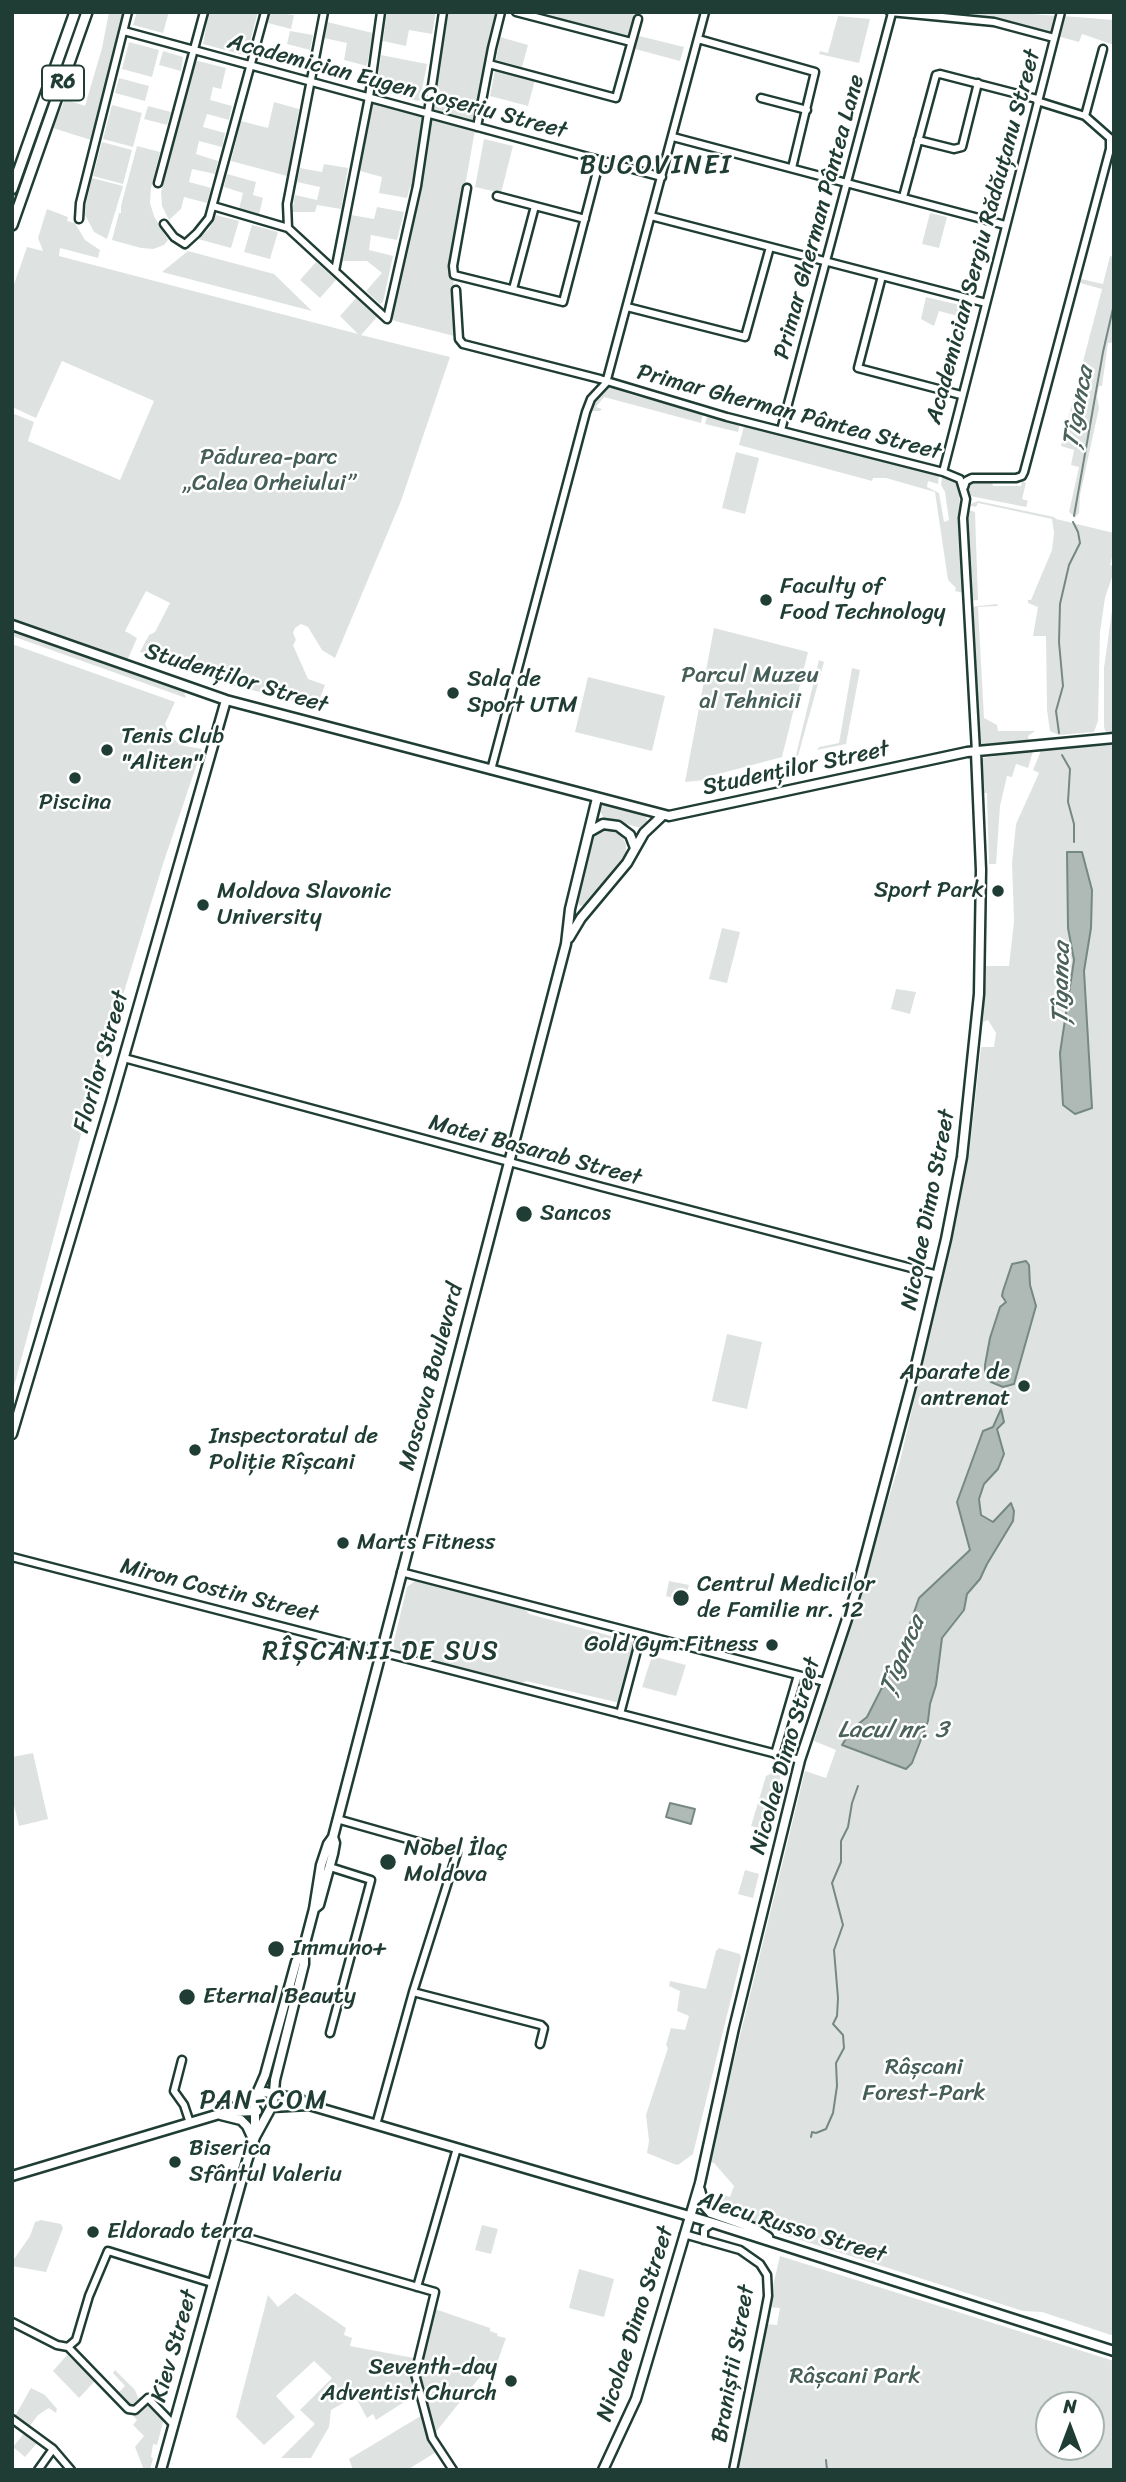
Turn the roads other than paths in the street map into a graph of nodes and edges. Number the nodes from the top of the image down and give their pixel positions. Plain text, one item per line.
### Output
1 (75, 12) edge
2 (87, 12) edge
3 (128, 12) edge
4 (204, 12) edge
5 (265, 12) edge
6 (324, 12) edge
7 (381, 12) edge
8 (443, 12) edge
9 (501, 12) edge
10 (516, 12) edge
11 (705, 12) edge
12 (890, 12) edge
13 (1061, 12) edge
14 (638, 19) dead end
15 (124, 31) junction
16 (1054, 38) junction
17 (698, 39) junction
18 (631, 42) junction
19 (1103, 49) dead end
20 (194, 51) junction
21 (489, 64) junction
22 (250, 65) junction
23 (310, 82) junction
24 (978, 83) junction
25 (369, 97) junction
26 (761, 98) dead end
27 (1037, 100) junction
28 (807, 110) junction
29 (429, 114) junction
30 (1086, 116) junction
31 (477, 127) junction
32 (1112, 136) edge
33 (673, 137) junction
34 (918, 140) junction
35 (28, 144) junction
36 (38, 154) junction
37 (600, 160) junction
38 (792, 168) junction
39 (662, 177) junction
40 (847, 182) junction
41 (158, 183) dead end
42 (467, 188) dead end
43 (12, 189) edge
44 (498, 196) dead end
45 (904, 197) junction
46 (213, 206) junction
47 (535, 206) junction
48 (651, 216) junction
49 (79, 219) dead end
50 (585, 219) junction
51 (164, 223) dead end
52 (12, 225) edge
53 (1005, 225) junction
54 (288, 228) junction
55 (770, 247) junction
56 (826, 261) junction
57 (335, 271) junction
58 (882, 276) junction
59 (513, 289) junction
60 (456, 290) dead end
61 (986, 303) junction
62 (627, 307) junction
63 (606, 383) junction
64 (961, 395) junction
65 (781, 430) junction
66 (943, 472) junction
67 (964, 487) junction
68 (12, 625) edge
69 (226, 700) junction
70 (1114, 738) edge
71 (976, 752) junction
72 (491, 770) junction
73 (597, 798) junction
74 (663, 815) junction
75 (589, 832) junction
76 (635, 848) junction
77 (572, 900) junction
78 (588, 909) junction
79 (566, 944) junction
80 (124, 1058) junction
81 (509, 1161) junction
82 (938, 1275) junction
83 (12, 1434) edge
84 (12, 1556) edge
85 (401, 1572) junction
86 (641, 1635) junction
87 (381, 1651) junction
88 (798, 1675) junction
89 (825, 1682) junction
90 (620, 1714) junction
91 (775, 1754) junction
92 (800, 1760) junction
93 (337, 1819) junction
94 (333, 1837) junction
95 (330, 1867) junction
96 (314, 1909) junction
97 (304, 1947) junction
98 (413, 1992) junction
99 (330, 2033) dead end
100 (540, 2044) dead end
101 (182, 2060) dead end
102 (275, 2080) junction
103 (256, 2095) junction
104 (305, 2103) junction
105 (266, 2104) junction
106 (221, 2113) junction
107 (190, 2123) junction
108 (376, 2125) junction
109 (254, 2140) junction
110 (457, 2148) junction
111 (12, 2176) edge
112 (700, 2183) junction
113 (690, 2216) junction
114 (713, 2223) junction
115 (227, 2232) junction
116 (684, 2234) junction
117 (708, 2241) junction
118 (776, 2243) junction
119 (212, 2283) junction
120 (417, 2287) junction
121 (12, 2322) edge
122 (68, 2347) junction
123 (1114, 2351) edge
124 (12, 2419) edge
125 (173, 2424) junction
126 (53, 2449) junction
127 (38, 2470) edge
128 (71, 2470) edge
129 (161, 2470) edge
130 (453, 2470) edge
131 (603, 2470) edge
132 (733, 2470) edge

1 - 35 highway, R6
2 - 36 highway, R6
3 - 15 street
4 - 20 street
5 - 22 street
6 - 23 street
7 - 25 street
8 - 29 street
9 - 21 street
10 - 18 street
11 - 17 street, Primar Gherman Pântea Street
12 - 16 street
12 - 40 street, Primar Gherman Pântea Lane
13 - 16 street, Academician Sergiu Rădăuțanu Street
14 - 18 street
15 - 20 street, Academician Eugen Coșeriu Street
15 - 49 street
16 - 27 street, Academician Sergiu Rădăuțanu Street
17 - 28 street
17 - 33 street, Primar Gherman Pântea Street
18 - 21 street
19 - 30 street
20 - 22 street, Academician Eugen Coșeriu Street
20 - 41 street
21 - 31 street
22 - 23 street, Academician Eugen Coșeriu Street
22 - 46 street
23 - 25 street, Academician Eugen Coșeriu Street
23 - 54 street
24 - 27 street
24 - 34 street
24 - 34 street
25 - 29 street, Academician Eugen Coșeriu Street
25 - 57 street
26 - 28 street
27 - 30 street
27 - 53 street, Academician Sergiu Rădăuțanu Street
28 - 38 street
29 - 31 street, Academician Eugen Coșeriu Street
29 - 57 street
30 - 32 street
31 - 37 street, Academician Eugen Coșeriu Street
32 - 67 street, Primar Gherman Pântea Street
33 - 38 street
33 - 39 street, Primar Gherman Pântea Street
34 - 45 street
35 - 36 highway
35 - 43 highway, R6
36 - 52 highway, R6
37 - 39 street, Academician Eugen Coșeriu Street
37 - 50 street
38 - 40 street
39 - 48 street, Primar Gherman Pântea Street
40 - 45 street
40 - 56 street, Primar Gherman Pântea Lane
42 - 59 street
44 - 47 street
45 - 53 street
46 - 51 street
46 - 54 street
47 - 50 street
47 - 59 street
48 - 55 street
48 - 62 street, Primar Gherman Pântea Street
50 - 59 street
53 - 61 street, Academician Sergiu Rădăuțanu Street
54 - 57 street
55 - 56 street
55 - 62 street
56 - 58 street
56 - 65 street, Primar Gherman Pântea Lane
58 - 61 street
58 - 64 street
60 - 63 street
61 - 64 street, Academician Sergiu Rădăuțanu Street
62 - 63 street, Primar Gherman Pântea Street
63 - 65 street, Primar Gherman Pântea Street
63 - 72 street
64 - 66 street, Academician Sergiu Rădăuțanu Street
65 - 66 street, Primar Gherman Pântea Street
66 - 67 street, Primar Gherman Pântea Street
67 - 71 street
68 - 69 main road, Studenților Street
69 - 72 main road, Studenților Street
69 - 80 main road, Florilor Street
70 - 71 main road, Studenților Street
71 - 74 main road, Studenților Street
71 - 82 main road, Nicolae Dimo Street
72 - 73 main road, Studenților Street
73 - 74 main road, Studenților Street
73 - 75 main road, Moscova Boulevard
74 - 76 main road, Moscova Boulevard
75 - 76 main road
75 - 77 main road, Moscova Boulevard
76 - 78 main road, Moscova Boulevard
77 - 78 main road
77 - 79 main road, Moscova Boulevard
78 - 79 main road, Moscova Boulevard
79 - 81 main road, Moscova Boulevard
80 - 81 street, Matei Basarab Street
80 - 83 main road, Florilor Street
81 - 82 street, Matei Basarab Street
81 - 85 main road, Moscova Boulevard
82 - 89 main road, Nicolae Dimo Street
84 - 87 street, Miron Costin Street
85 - 86 street
85 - 87 main road, Moscova Boulevard
86 - 88 street
86 - 90 street
87 - 90 street, Miron Costin Street
87 - 93 main road, Moscova Boulevard
88 - 89 street
88 - 91 street
89 - 92 main road, Nicolae Dimo Street
90 - 91 street, Miron Costin Street
91 - 92 street, Miron Costin Street
92 - 112 main road, Nicolae Dimo Street
93 - 94 main road, Moscova Boulevard
93 - 98 street
94 - 95 main road, Moscova Boulevard
94 - 96 main road, Moscova Boulevard
95 - 96 main road, Moscova Boulevard
95 - 99 street
96 - 97 main road, Moscova Boulevard
97 - 102 main road, Moscova Boulevard
97 - 103 main road, Moscova Boulevard
98 - 100 street
98 - 108 street
101 - 107 street
102 - 104 main road
102 - 105 main road, Moscova Boulevard
103 - 105 main road
103 - 106 main road
104 - 105 main road, Alecu Russo Street
104 - 105 main road, Alecu Russo Street
104 - 108 main road, Alecu Russo Street
105 - 106 main road
105 - 109 main road, Kiev Street
105 - 109 main road, Kiev Street
106 - 107 main road
106 - 109 main road
107 - 111 main road
108 - 110 main road, Alecu Russo Street
109 - 115 main road, Kiev Street
110 - 113 main road, Alecu Russo Street
110 - 120 street
112 - 113 main road, Nicolae Dimo Street
112 - 118 main road
113 - 114 main road, Alecu Russo Street
113 - 116 main road, Nicolae Dimo Street
114 - 117 street
114 - 118 main road, Alecu Russo Street
115 - 119 main road, Kiev Street
115 - 120 street
116 - 117 street, Braniștii Street
116 - 131 main road, Nicolae Dimo Street
117 - 132 street, Braniștii Street
118 - 123 main road, Alecu Russo Street
119 - 122 street
119 - 125 main road, Kiev Street
120 - 130 street
121 - 122 street
122 - 125 street
124 - 126 street
125 - 129 main road, Kiev Street
126 - 127 street
126 - 128 street

